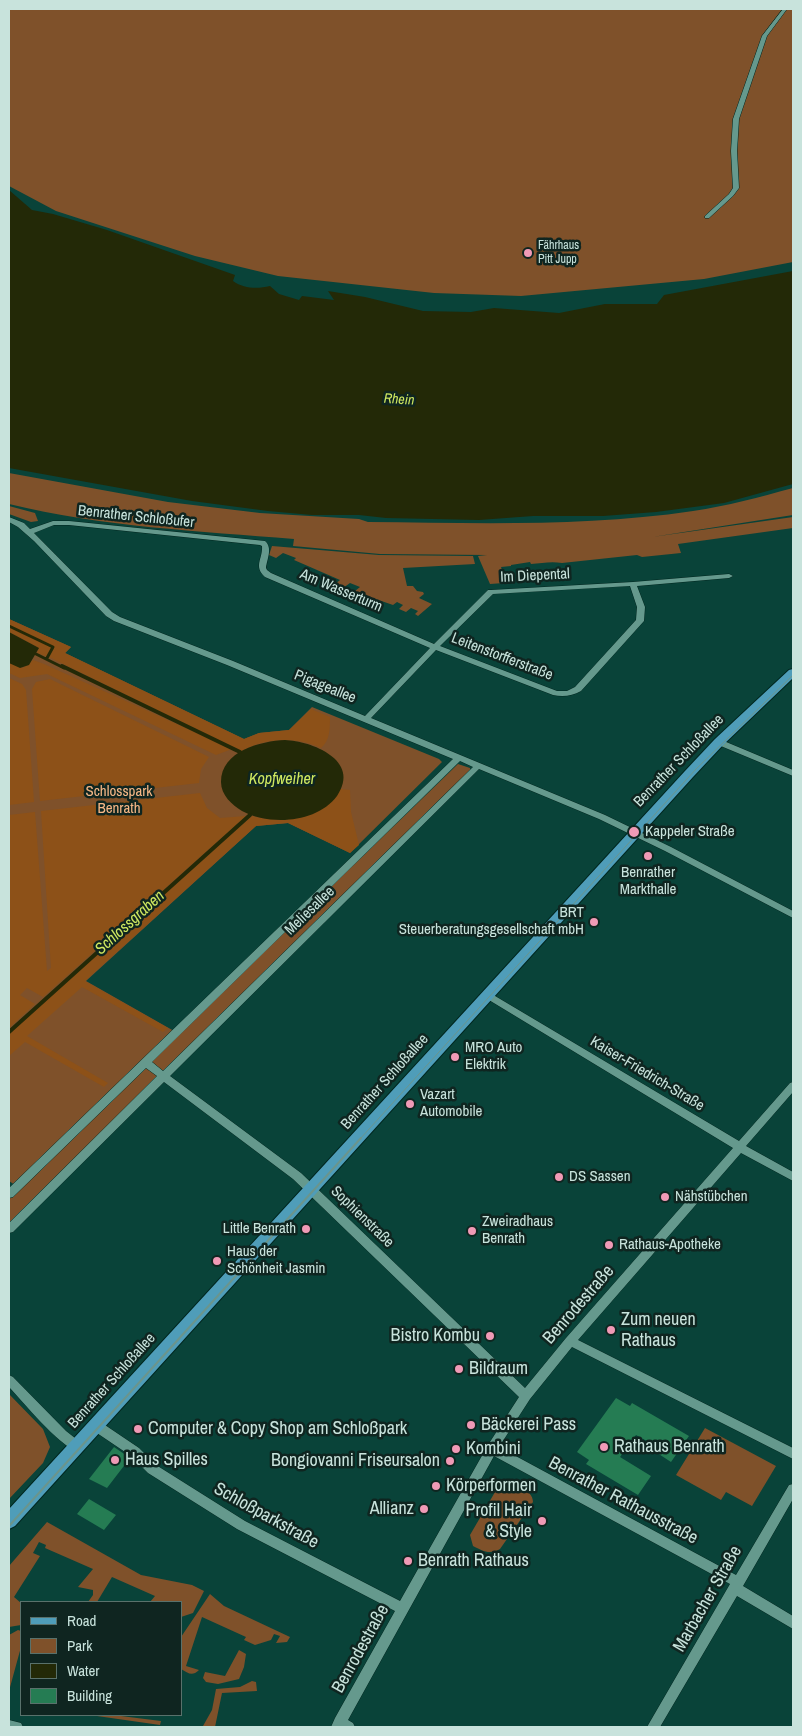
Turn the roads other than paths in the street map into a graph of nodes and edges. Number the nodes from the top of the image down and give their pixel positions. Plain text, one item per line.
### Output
1 (785, 9) edge
2 (707, 217) dead end
3 (9, 519) edge
4 (29, 532) junction
5 (265, 545) joint
6 (729, 576) dead end
7 (633, 584) junction
8 (435, 647) junction
9 (793, 672) edge
10 (366, 719) junction
11 (719, 742) junction
12 (459, 758) junction
13 (478, 766) junction
14 (793, 773) edge
15 (635, 833) junction
16 (793, 915) edge
17 (487, 995) junction
18 (145, 1062) junction
19 (162, 1076) junction
20 (793, 1086) edge
21 (740, 1147) junction
22 (793, 1177) edge
23 (311, 1189) junction
24 (9, 1194) edge
25 (9, 1229) edge
26 (570, 1341) junction
27 (9, 1380) edge
28 (526, 1396) junction
29 (95, 1425) junction
30 (76, 1446) junction
31 (492, 1449) junction
32 (793, 1454) edge
33 (793, 1489) edge
34 (9, 1521) edge
35 (736, 1585) junction
36 (403, 1609) junction
37 (793, 1623) edge
38 (9, 1726) edge
39 (342, 1726) edge
40 (17, 1727) edge
41 (653, 1727) edge

1 - 2 street
3 - 4 street
4 - 5 street, Benrather Schloßufer
4 - 10 street, Pigageallee
5 - 8 street, Am Wasserturm
6 - 7 street, Im Diepental
7 - 8 street, Im Diepental
7 - 8 street, Leitenstorfferstraße
8 - 10 street, Im Diepental
9 - 11 main road, Benrather Schloßallee
10 - 12 street, Pigageallee
11 - 14 street
11 - 15 main road, Benrather Schloßallee
12 - 13 street, Pigageallee
12 - 18 street, Meliesallee
13 - 15 street, Pigageallee
13 - 19 street, Meliesallee
15 - 16 street
15 - 17 main road, Benrather Schloßallee
17 - 21 street, Kaiser-Friedrich-Straße
17 - 23 main road, Benrather Schloßallee
18 - 19 street
18 - 24 street, Meliesallee
19 - 23 street, Sophienstraße
19 - 25 street, Meliesallee
20 - 21 street, Benrodestraße
21 - 22 street, Kaiser-Friedrich-Straße
21 - 26 street, Benrodestraße
23 - 28 street, Sophienstraße
23 - 29 main road, Benrather Schloßallee
26 - 28 street, Benrodestraße
26 - 32 street
27 - 30 street
28 - 31 street, Benrodestraße
29 - 30 main road, Benrather Schloßallee
29 - 36 street, Schloßparkstraße
30 - 34 main road, Benrather Schloßallee
31 - 35 street, Benrather Rathausstraße
31 - 36 street, Benrodestraße
33 - 35 street, Marbacher Straße
35 - 37 street, Benrather Rathausstraße
35 - 41 street, Marbacher Straße
36 - 39 street, Benrodestraße
38 - 40 street

